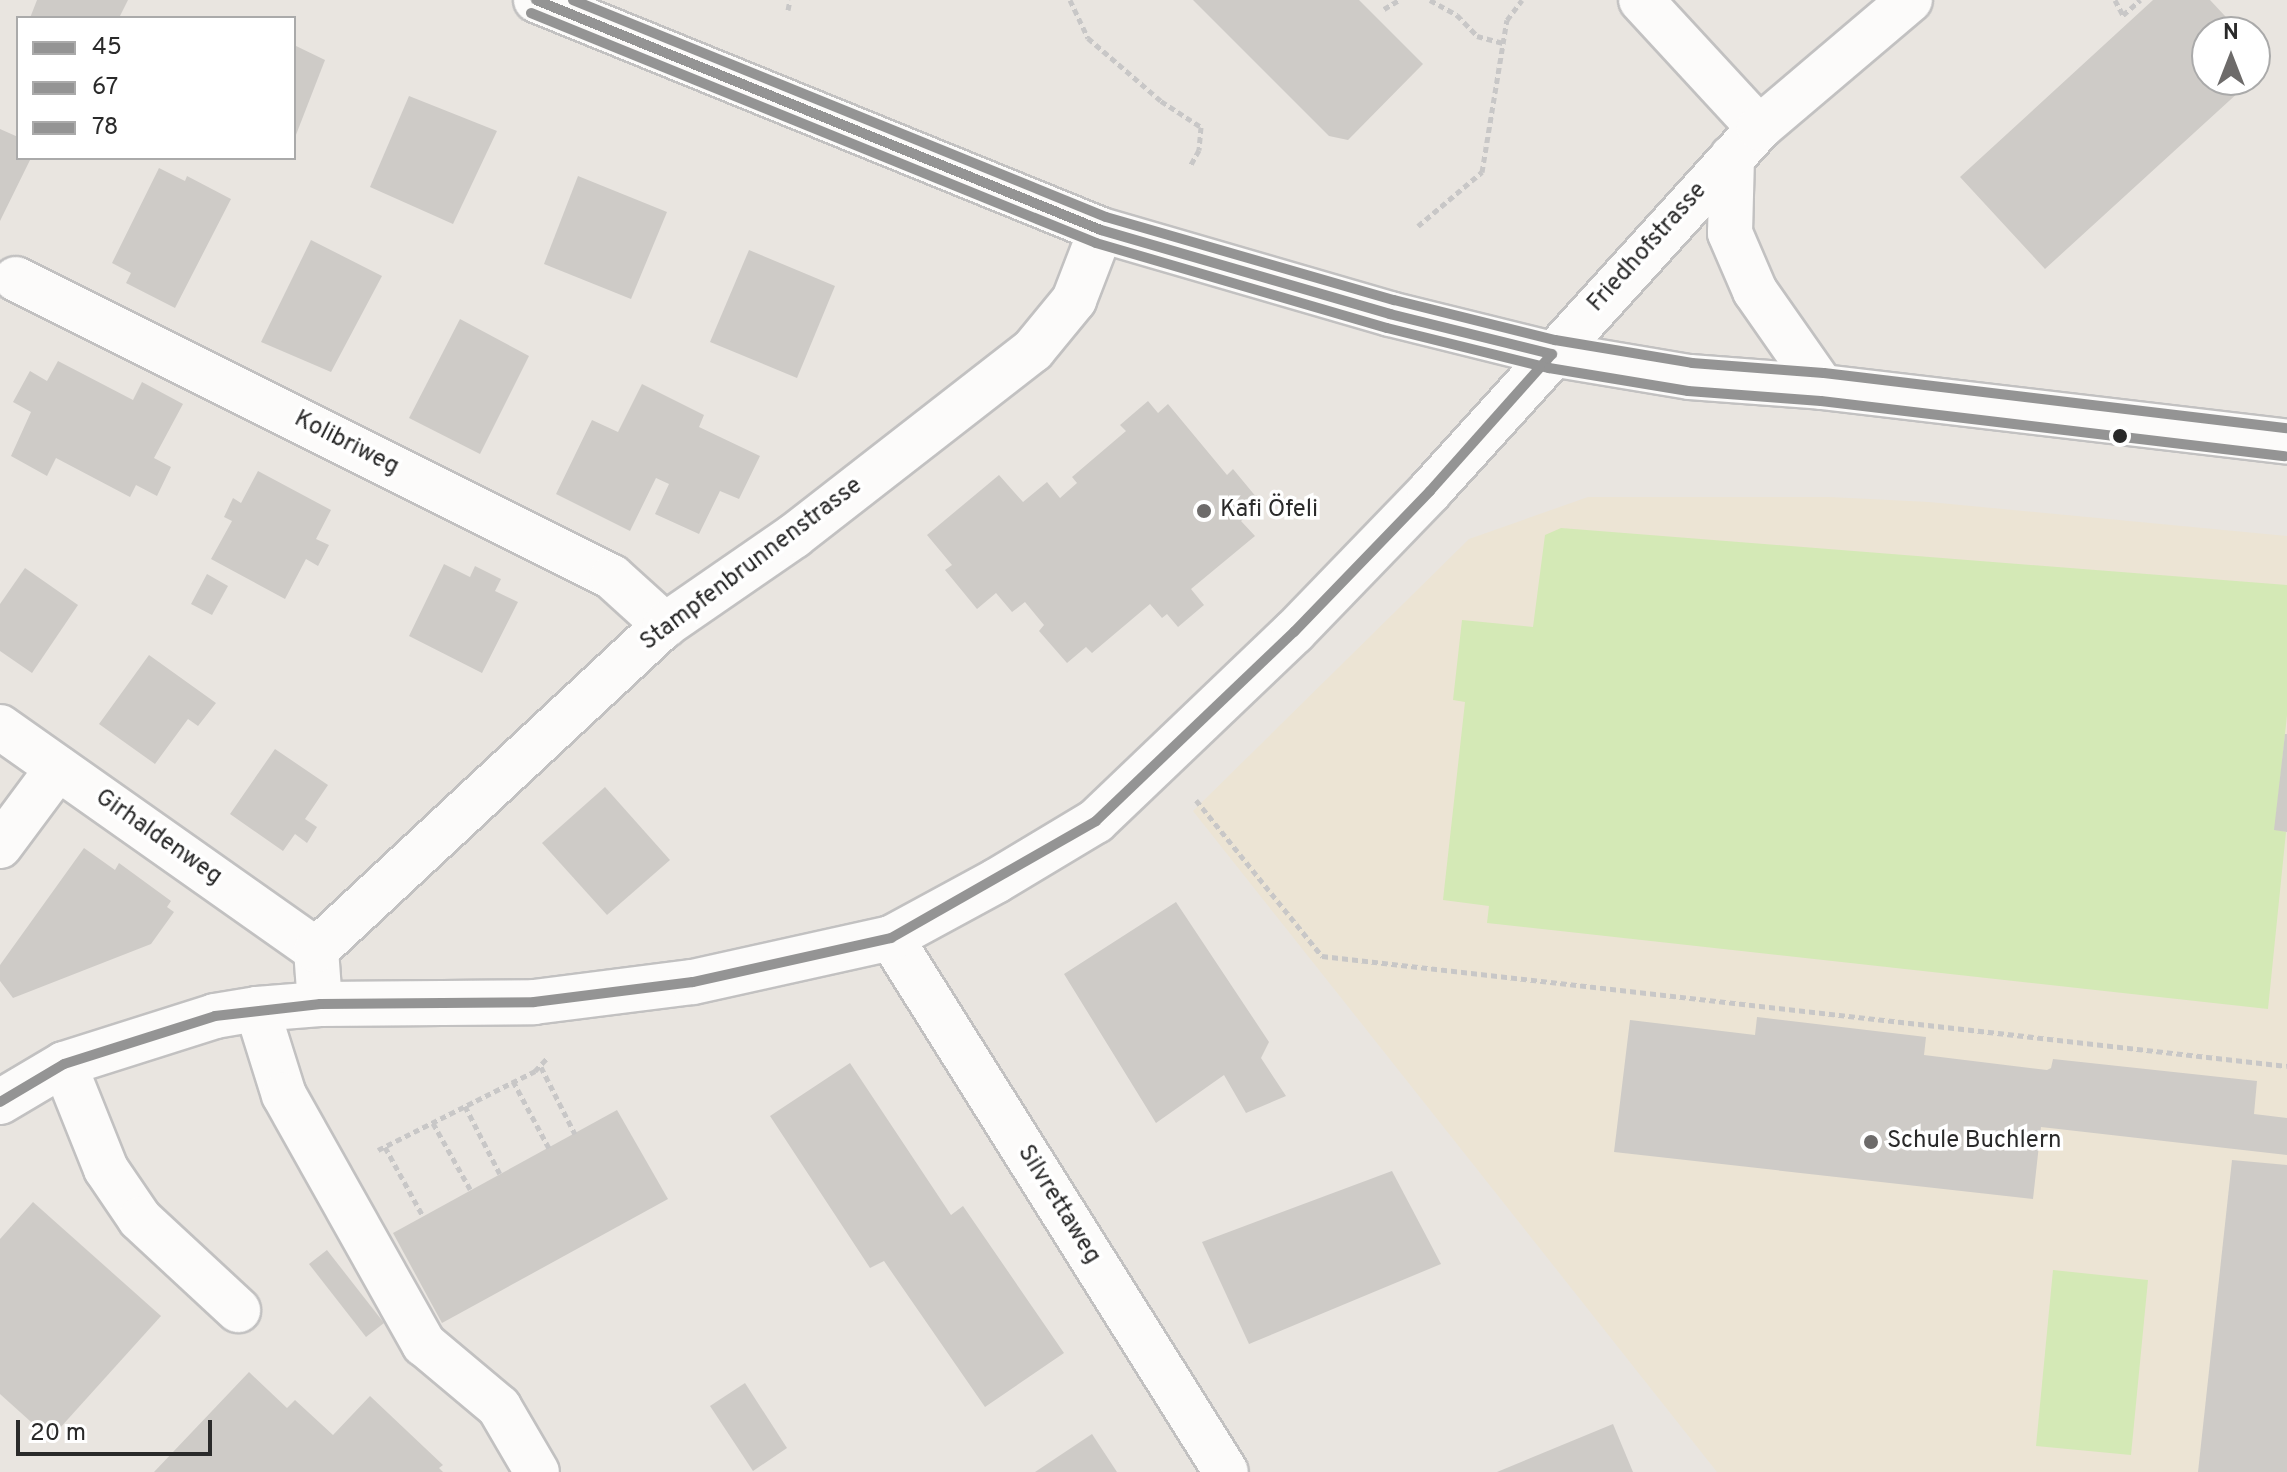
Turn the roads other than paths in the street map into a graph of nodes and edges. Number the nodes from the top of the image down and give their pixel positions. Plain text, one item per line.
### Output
1 (536, 0) edge
2 (1641, 0) edge
3 (1910, 0) edge
4 (1745, 143) junction
5 (1101, 230) junction
6 (16, 279) dead end
7 (1552, 354) junction
8 (1822, 387) junction
9 (2287, 442) edge
10 (665, 625) junction
11 (0, 727) edge
12 (58, 768) junction
13 (0, 846) edge
14 (891, 938) junction
15 (316, 950) junction
16 (320, 1004) junction
17 (257, 1009) junction
18 (64, 1064) junction
19 (0, 1102) edge
20 (238, 1310) dead end
21 (537, 1472) edge
22 (1226, 1472) edge

1 - 5 street
2 - 4 street
3 - 4 street, Friedhofstrasse
4 - 7 street, Friedhofstrasse
4 - 8 street, Friedhofstrasse
5 - 7 street
5 - 10 street, Stampfenbrunnenstrasse
6 - 10 street, Kolibriweg
7 - 8 street
7 - 14 street, Friedhofstrasse
8 - 9 street
10 - 15 street, Stampfenbrunnenstrasse
11 - 12 street, Girhaldenweg
12 - 13 street
12 - 15 street, Girhaldenweg
14 - 16 street, Friedhofstrasse
14 - 22 street, Silvrettaweg
15 - 16 street
16 - 17 street, Friedhofstrasse
17 - 18 street, Friedhofstrasse
17 - 21 street
18 - 19 street, Friedhofstrasse
18 - 20 street

